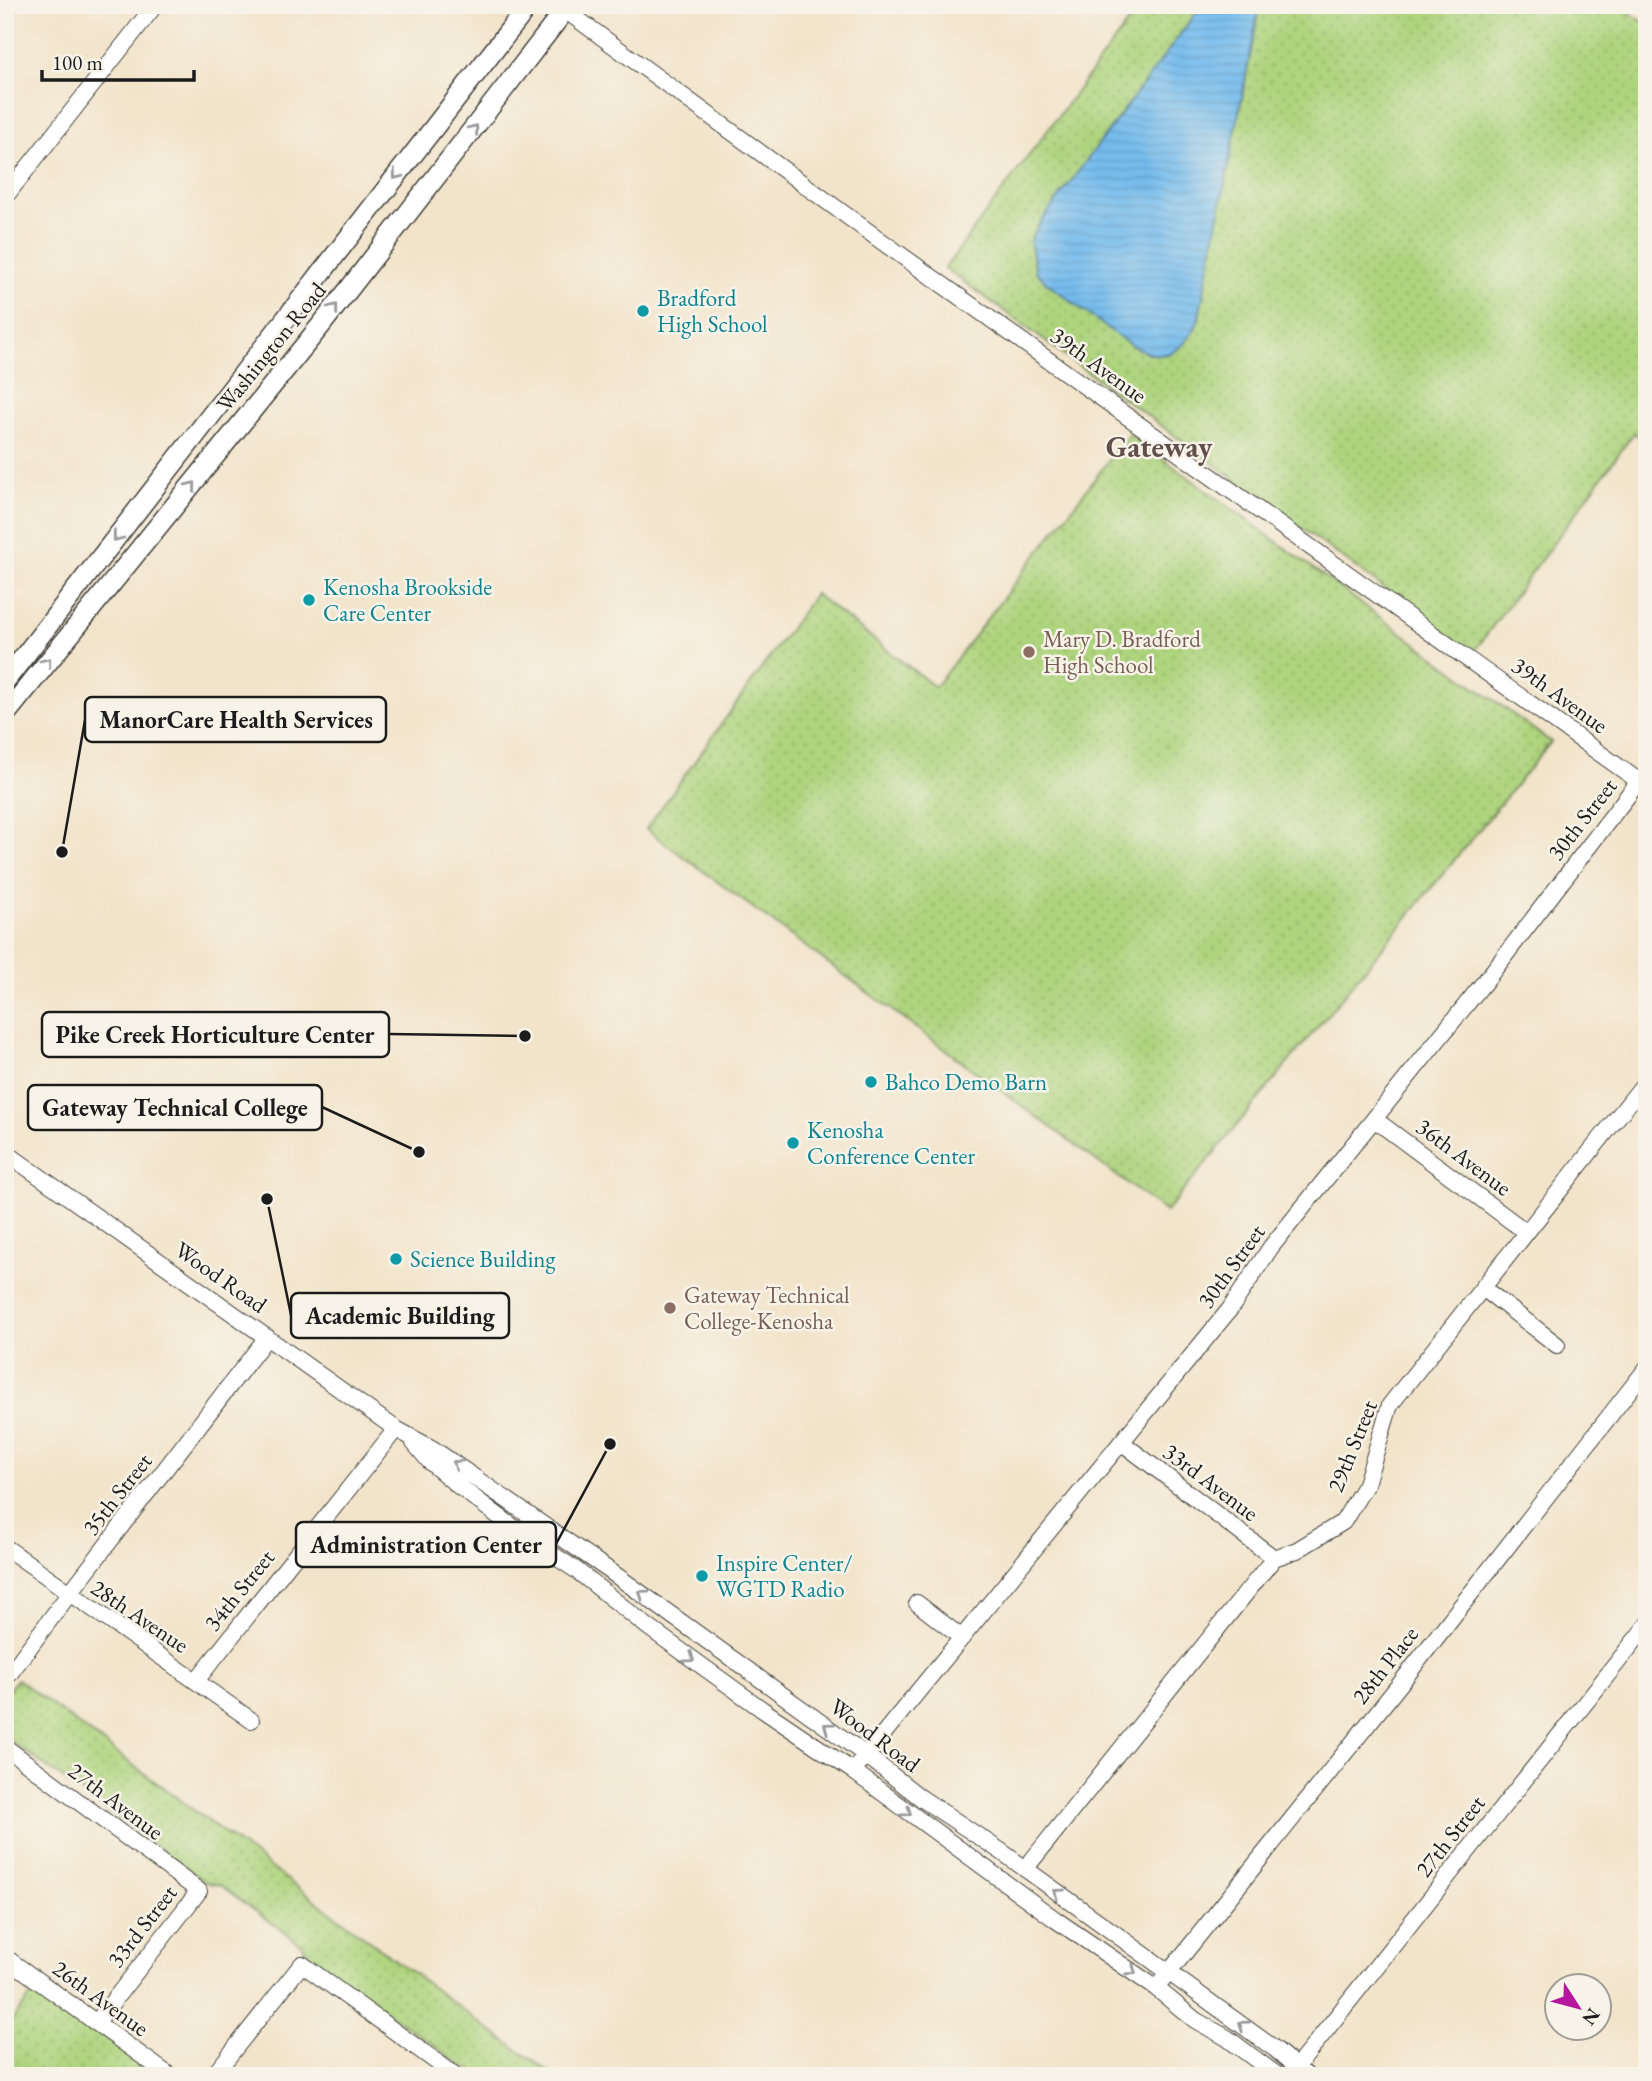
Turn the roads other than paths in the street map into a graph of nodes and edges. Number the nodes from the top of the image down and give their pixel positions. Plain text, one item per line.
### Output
1 (155, 5) edge
2 (529, 5) edge
3 (564, 7) edge
4 (468, 85) junction
5 (440, 172) junction
6 (5, 197) edge
7 (6, 680) edge
8 (23, 692) junction
9 (5, 715) edge
10 (1643, 784) edge
11 (1647, 1080) edge
12 (1374, 1119) junction
13 (5, 1152) edge
14 (1526, 1232) junction
15 (1483, 1288) junction
16 (268, 1338) junction
17 (1557, 1345) dead end
18 (1647, 1368) edge
19 (396, 1429) junction
20 (410, 1438) junction
21 (1121, 1442) junction
22 (5, 1547) edge
23 (1274, 1558) junction
24 (69, 1594) junction
25 (917, 1603) dead end
26 (1647, 1625) edge
27 (962, 1637) junction
28 (5, 1680) edge
29 (196, 1681) junction
30 (251, 1720) dead end
31 (5, 1747) edge
32 (866, 1755) junction
33 (853, 1771) junction
34 (1025, 1869) junction
35 (199, 1891) joint
36 (5, 1957) edge
37 (1169, 1972) junction
38 (1156, 1988) junction
39 (96, 2023) junction
40 (1298, 2073) edge
41 (170, 2076) edge
42 (213, 2076) edge
43 (456, 2076) edge
44 (1278, 2076) edge

1 - 6 street
2 - 4 main road, Washington Road
5 -> 3 main road, Washington Road
3 - 10 street, 39th Avenue
4 - 5 main road
4 -> 7 main road, Washington Road
8 -> 5 main road, Washington Road
7 - 8 main road
8 - 9 main road, Washington Road
10 - 12 street, 30th Street
11 - 14 street, 29th Street
12 - 14 street, 36th Avenue
12 - 21 street, 30th Street
13 - 16 street, Wood Road
14 - 15 street, 29th Street
15 - 17 street
15 - 23 street, 29th Street
16 - 19 street, Wood Road
16 - 24 street, 35th Street
18 - 37 street, 28th Place
19 - 20 street, Wood Road
19 - 29 street, 34th Street
32 -> 20 street, Wood Road
20 -> 33 street, Wood Road
21 - 23 street, 33rd Avenue
21 - 27 street, 30th Street
22 - 24 street, 28th Avenue
23 - 34 street, 29th Street
24 - 28 street, 35th Street
24 - 29 street, 28th Avenue
25 - 27 street
26 - 40 street, 27th Street
27 - 32 street, 30th Street
29 - 30 street, 28th Avenue
31 - 35 street, 27th Avenue
32 - 33 street, 30th Street
32 - 34 street, Wood Road
33 -> 38 street, Wood Road
37 -> 34 street, Wood Road
35 - 39 street, 33rd Street
36 - 39 street, 26th Avenue
37 - 38 street, 28th Place
40 -> 37 street, Wood Road
38 - 44 street, Wood Road
39 - 41 street, 26th Avenue
42 - 43 street

